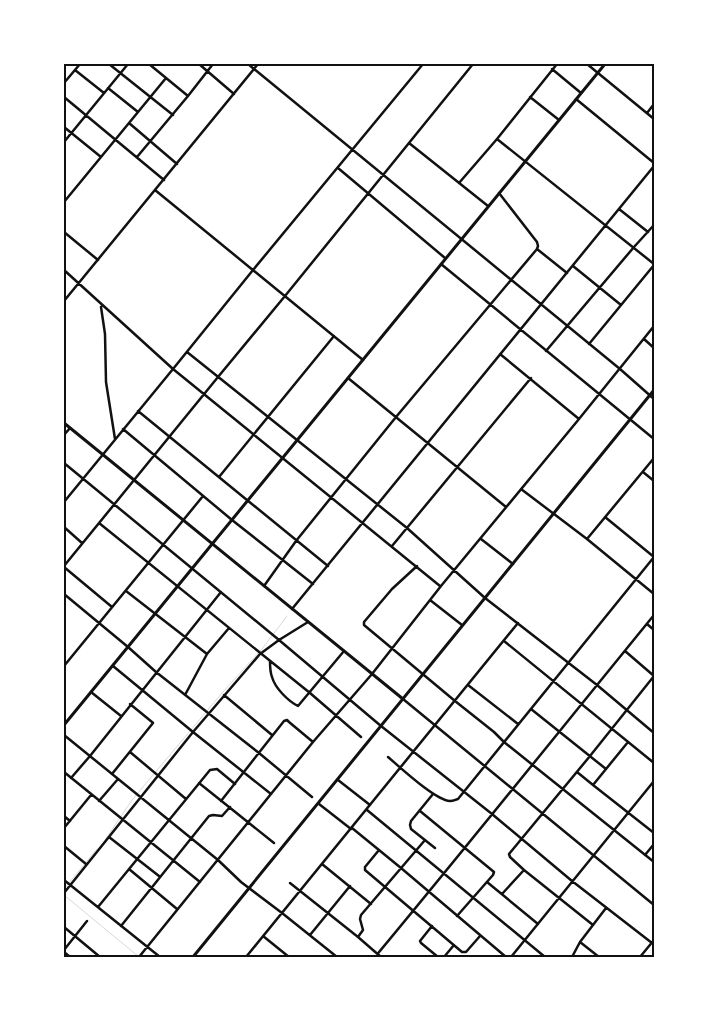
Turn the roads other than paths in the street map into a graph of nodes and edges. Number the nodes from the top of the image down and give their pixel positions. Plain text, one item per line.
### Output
1 (78, 64) edge
2 (109, 64) edge
3 (128, 64) edge
4 (149, 64) edge
5 (199, 64) edge
6 (213, 64) edge
7 (248, 64) edge
8 (258, 64) edge
9 (423, 64) edge
10 (473, 64) edge
11 (557, 64) edge
12 (587, 64) edge
13 (605, 64) edge
14 (254, 69) junction
15 (75, 70) junction
16 (552, 70) junction
17 (207, 71) junction
18 (598, 72) junction
19 (121, 73) junction
20 (166, 78) junction
21 (64, 83) edge
22 (108, 88) junction
23 (581, 92) junction
24 (104, 93) junction
25 (234, 94) junction
26 (188, 96) junction
27 (64, 97) edge
28 (151, 97) junction
29 (530, 97) junction
30 (576, 99) junction
31 (654, 104) edge
32 (138, 112) junction
33 (647, 113) junction
34 (86, 115) junction
35 (173, 115) junction
36 (654, 119) edge
37 (558, 120) junction
38 (129, 123) junction
39 (64, 127) edge
40 (71, 133) junction
41 (116, 139) junction
42 (497, 139) junction
43 (150, 141) junction
44 (64, 142) edge
45 (409, 144) junction
46 (353, 150) junction
47 (101, 157) junction
48 (137, 157) junction
49 (524, 162) junction
50 (177, 164) junction
51 (654, 164) edge
52 (338, 168) junction
53 (383, 174) junction
54 (164, 180) junction
55 (459, 183) junction
56 (155, 190) junction
57 (368, 193) junction
58 (499, 193) junction
59 (64, 202) edge
60 (488, 206) junction
61 (620, 209) junction
62 (606, 226) junction
63 (654, 227) edge
64 (64, 232) edge
65 (648, 232) junction
66 (462, 239) junction
67 (634, 248) junction
68 (537, 249) junction
69 (446, 258) junction
70 (98, 260) junction
71 (441, 264) junction
72 (654, 265) edge
73 (573, 266) junction
74 (64, 270) edge
75 (253, 270) junction
76 (567, 273) junction
77 (511, 280) junction
78 (78, 283) junction
79 (600, 288) junction
80 (285, 296) junction
81 (64, 301) edge
82 (541, 304) junction
83 (101, 305) junction
84 (490, 305) junction
85 (621, 305) junction
86 (654, 326) edge
87 (568, 327) junction
88 (520, 330) junction
89 (334, 336) junction
90 (644, 340) junction
91 (589, 344) junction
92 (654, 348) edge
93 (546, 351) junction
94 (187, 352) junction
95 (500, 354) junction
96 (363, 360) junction
97 (173, 369) junction
98 (620, 369) junction
99 (218, 377) junction
100 (348, 378) junction
101 (531, 378) junction
102 (654, 390) edge
103 (204, 394) junction
104 (599, 394) junction
105 (650, 396) junction
106 (654, 399) edge
107 (138, 411) junction
108 (268, 417) junction
109 (396, 417) junction
110 (579, 419) junction
111 (630, 420) junction
112 (64, 423) edge
113 (70, 428) junction
114 (123, 429) junction
115 (254, 434) junction
116 (64, 435) edge
117 (169, 437) junction
118 (114, 439) junction
119 (654, 439) edge
120 (297, 440) junction
121 (428, 443) junction
122 (102, 454) junction
123 (154, 455) junction
124 (283, 457) junction
125 (654, 458) edge
126 (64, 463) edge
127 (457, 467) junction
128 (643, 472) junction
129 (219, 477) junction
130 (82, 479) junction
131 (346, 479) junction
132 (134, 480) junction
133 (654, 481) edge
134 (522, 489) junction
135 (203, 496) junction
136 (332, 497) junction
137 (247, 501) junction
138 (64, 502) edge
139 (114, 504) junction
140 (378, 505) junction
141 (506, 507) junction
142 (554, 514) junction
143 (605, 517) junction
144 (183, 520) junction
145 (232, 520) junction
146 (98, 523) junction
147 (363, 523) junction
148 (64, 527) edge
149 (407, 528) junction
150 (480, 538) junction
151 (586, 540) junction
152 (296, 541) junction
153 (82, 543) junction
154 (212, 544) junction
155 (163, 545) junction
156 (392, 546) junction
157 (654, 557) edge
158 (283, 559) junction
159 (149, 563) junction
160 (513, 564) junction
161 (64, 566) edge
162 (328, 566) junction
163 (417, 566) junction
164 (192, 568) junction
165 (453, 571) junction
166 (636, 579) junction
167 (313, 584) junction
168 (178, 586) junction
169 (264, 586) junction
170 (441, 586) junction
171 (126, 591) junction
172 (221, 592) junction
173 (64, 594) edge
174 (654, 594) edge
175 (485, 598) junction
176 (430, 600) junction
177 (112, 608) junction
178 (292, 609) junction
179 (207, 610) junction
180 (155, 614) junction
181 (654, 616) edge
182 (308, 622) junction
183 (99, 623) junction
184 (518, 623) junction
185 (647, 624) junction
186 (462, 626) junction
187 (229, 628) junction
188 (654, 630) edge
189 (185, 637) junction
190 (279, 640) junction
191 (504, 641) junction
192 (128, 647) junction
193 (392, 648) junction
194 (344, 651) junction
195 (625, 651) junction
196 (207, 654) junction
197 (260, 654) junction
198 (270, 661) junction
199 (568, 663) junction
200 (64, 666) edge
201 (113, 666) junction
202 (156, 672) junction
203 (372, 674) junction
204 (423, 674) junction
205 (654, 676) edge
206 (323, 677) junction
207 (553, 681) junction
208 (468, 685) junction
209 (597, 685) junction
210 (142, 689) junction
211 (91, 692) junction
212 (310, 693) junction
213 (185, 695) junction
214 (224, 695) junction
215 (403, 699) junction
216 (350, 700) junction
217 (455, 701) junction
218 (130, 704) junction
219 (582, 704) junction
220 (531, 709) junction
221 (626, 710) junction
222 (208, 714) junction
223 (121, 716) junction
224 (337, 716) junction
225 (518, 724) junction
226 (64, 725) edge
227 (381, 726) junction
228 (435, 726) junction
229 (612, 729) junction
230 (193, 732) junction
231 (560, 732) junction
232 (654, 733) edge
233 (64, 735) edge
234 (272, 735) junction
235 (361, 737) dead end
236 (313, 742) junction
237 (504, 742) junction
238 (628, 742) junction
239 (130, 752) junction
240 (414, 752) junction
241 (259, 753) junction
242 (90, 756) junction
243 (590, 756) junction
244 (388, 757) dead end
245 (654, 763) edge
246 (532, 764) junction
247 (485, 766) junction
248 (401, 768) junction
249 (606, 769) junction
250 (64, 772) edge
251 (244, 772) junction
252 (577, 772) junction
253 (112, 774) junction
254 (158, 776) junction
255 (287, 776) junction
256 (71, 778) junction
257 (118, 778) junction
258 (338, 780) junction
259 (654, 781) edge
260 (199, 783) junction
261 (235, 784) junction
262 (593, 785) junction
263 (513, 788) junction
264 (563, 789) junction
265 (463, 791) junction
266 (271, 794) junction
267 (434, 794) junction
268 (91, 795) junction
269 (141, 797) junction
270 (312, 797) dead end
271 (186, 800) junction
272 (99, 801) junction
273 (222, 801) junction
274 (319, 804) junction
275 (370, 805) junction
276 (230, 807) junction
277 (367, 810) junction
278 (420, 811) junction
279 (543, 813) junction
280 (628, 813) junction
281 (492, 814) junction
282 (64, 816) edge
283 (123, 820) junction
284 (169, 820) junction
285 (70, 821) junction
286 (248, 822) junction
287 (64, 828) edge
288 (351, 829) junction
289 (614, 830) junction
290 (654, 833) edge
291 (110, 837) junction
292 (191, 838) junction
293 (521, 839) junction
294 (425, 840) junction
295 (151, 842) junction
296 (274, 843) dead end
297 (654, 844) edge
298 (64, 846) edge
299 (435, 848) dead end
300 (465, 848) junction
301 (379, 850) junction
302 (416, 851) junction
303 (594, 855) junction
304 (646, 855) junction
305 (137, 858) junction
306 (173, 860) junction
307 (218, 860) junction
308 (654, 862) edge
309 (86, 864) junction
310 (322, 864) junction
311 (401, 868) junction
312 (129, 869) junction
313 (524, 870) junction
314 (444, 874) junction
315 (160, 877) junction
316 (64, 880) edge
317 (572, 881) junction
318 (200, 882) junction
319 (487, 882) junction
320 (290, 883) dead end
321 (70, 885) junction
322 (350, 886) junction
323 (151, 887) junction
324 (385, 887) junction
325 (250, 889) junction
326 (300, 892) junction
327 (429, 892) junction
328 (64, 893) edge
329 (502, 894) junction
330 (560, 897) junction
331 (473, 898) junction
332 (370, 904) junction
333 (654, 904) edge
334 (98, 908) junction
335 (606, 908) junction
336 (177, 909) junction
337 (414, 910) junction
338 (282, 913) junction
339 (327, 913) junction
340 (457, 916) junction
341 (87, 920) dead end
342 (538, 924) junction
343 (593, 925) junction
344 (121, 926) junction
345 (432, 926) junction
346 (64, 927) edge
347 (310, 935) junction
348 (75, 936) junction
349 (264, 936) junction
350 (480, 936) junction
351 (358, 937) junction
352 (524, 940) junction
353 (653, 941) edge
354 (580, 942) junction
355 (454, 946) junction
356 (147, 947) junction
357 (64, 951) edge
358 (332, 953) junction
359 (376, 956) edge
360 (70, 957) edge
361 (100, 957) edge
362 (138, 957) edge
363 (160, 957) edge
364 (193, 957) edge
365 (246, 957) edge
366 (290, 957) edge
367 (329, 957) edge
368 (337, 957) edge
369 (381, 957) edge
370 (438, 957) edge
371 (444, 957) edge
372 (506, 957) edge
373 (511, 957) edge
374 (545, 957) edge
375 (572, 957) edge
376 (599, 957) edge
377 (640, 957) edge

1 - 15 street
2 - 19 street
3 - 19 street
4 - 20 street
5 - 17 street
6 - 17 street
7 - 14 street
8 - 14 street
9 - 46 street
10 - 45 street
11 - 16 street
12 - 18 street
13 - 18 main road
14 - 25 street
14 - 46 street
15 - 21 street
15 - 24 street
16 - 23 street
16 - 29 street
17 - 25 street
17 - 26 street
18 - 23 main road
18 - 33 street
19 - 22 street
19 - 28 street
20 - 26 street
20 - 28 street
22 - 24 street
22 - 32 street
23 - 30 main road
24 - 34 street
25 - 50 street
26 - 35 street
27 - 34 street
28 - 32 street
28 - 35 street
29 - 37 street
29 - 42 street
30 - 37 main road
30 - 51 street
31 - 33 street
32 - 38 street
33 - 36 street
34 - 40 street
34 - 41 street
35 - 43 street
37 - 49 main road
38 - 41 street
38 - 43 street
39 - 40 street
40 - 44 street
40 - 47 street
41 - 47 street
41 - 48 street
42 - 49 street
42 - 55 street
43 - 48 street
43 - 50 street
45 - 53 street
45 - 55 street
46 - 52 street
46 - 53 street
47 - 59 street
48 - 54 street
49 - 58 main road
49 - 62 street
50 - 54 street
51 - 61 street
52 - 57 street
52 - 75 street
53 - 57 street
53 - 66 street
54 - 56 street
55 - 60 street
56 - 70 street
56 - 75 street
57 - 69 street
57 - 80 street
58 - 60 main road
58 - 68 street
60 - 66 main road
61 - 62 street
61 - 65 street
62 - 67 street
62 - 73 street
63 - 65 street
64 - 70 street
65 - 67 street
66 - 69 main road
66 - 77 street
67 - 72 street
67 - 79 street
68 - 76 street
68 - 77 street
69 - 71 main road
70 - 78 street
71 - 84 street
71 - 96 main road
72 - 85 street
73 - 76 street
73 - 79 street
74 - 78 street
75 - 80 street
75 - 94 street
76 - 82 street
77 - 82 street
77 - 84 street
78 - 81 street
78 - 83 street
79 - 85 street
79 - 87 street
80 - 89 street
80 - 99 street
82 - 87 street
82 - 88 street
83 - 97 street
83 - 118 street
84 - 88 street
84 - 109 street
85 - 91 street
86 - 90 street
87 - 91 street
87 - 93 street
88 - 93 street
88 - 95 street
89 - 96 street
89 - 108 street
90 - 92 street
90 - 98 street
91 - 98 street
93 - 104 street
94 - 97 street
94 - 99 street
95 - 101 street
95 - 121 street
96 - 100 main road
97 - 103 street
97 - 107 street
98 - 104 street
98 - 105 street
99 - 103 street
99 - 108 street
100 - 109 street
100 - 120 main road
101 - 110 street
101 - 127 street
102 - 105 main road
103 - 115 street
103 - 117 street
104 - 110 street
104 - 111 street
105 - 106 street
105 - 111 main road
107 - 114 street
107 - 117 street
108 - 115 street
108 - 120 street
109 - 121 street
109 - 131 street
110 - 134 street
111 - 119 street
111 - 142 main road
112 - 113 main road
113 - 116 street
113 - 122 main road
114 - 118 street
114 - 123 street
115 - 124 street
115 - 129 street
117 - 123 street
117 - 129 street
118 - 122 street
120 - 124 main road
120 - 131 street
121 - 127 street
121 - 140 street
122 - 130 street
122 - 132 main road
123 - 132 street
123 - 135 street
124 - 136 street
124 - 137 main road
125 - 128 street
126 - 130 street
127 - 141 street
127 - 149 street
128 - 133 street
128 - 143 street
129 - 137 street
130 - 138 street
130 - 139 street
131 - 136 street
131 - 140 street
132 - 139 street
132 - 144 main road
134 - 141 street
134 - 142 street
135 - 144 street
135 - 145 street
136 - 147 street
136 - 152 street
137 - 145 main road
137 - 152 street
139 - 146 street
139 - 155 street
140 - 147 street
140 - 149 street
141 - 150 street
142 - 151 street
142 - 160 main road
143 - 151 street
143 - 157 street
144 - 154 main road
144 - 155 street
145 - 154 main road
145 - 158 street
146 - 153 street
146 - 159 street
147 - 156 street
147 - 162 street
148 - 153 street
149 - 156 street
149 - 165 street
150 - 160 street
150 - 165 street
151 - 166 street
152 - 158 street
152 - 162 street
153 - 161 street
154 - 164 main road
154 - 169 main road
155 - 159 street
155 - 164 street
156 - 163 street
157 - 166 street
158 - 167 street
158 - 169 street
159 - 168 street
159 - 171 street
160 - 175 main road
161 - 177 street
162 - 167 street
163 - 170 street
163 - 193 street
164 - 168 main road
164 - 172 street
165 - 170 street
165 - 175 street
166 - 174 street
166 - 199 street
167 - 178 street
168 - 179 street
168 - 180 main road
169 - 178 main road
170 - 176 street
171 - 177 street
171 - 180 street
172 - 179 street
172 - 190 street
173 - 183 street
175 - 184 street
175 - 186 main road
176 - 186 street
176 - 193 street
177 - 183 street
178 - 182 main road
179 - 187 street
179 - 189 street
180 - 189 street
180 - 192 main road
181 - 185 street
182 - 190 street
182 - 194 main road
183 - 192 street
183 - 200 street
184 - 191 street
184 - 199 street
185 - 188 street
185 - 195 street
186 - 204 main road
187 - 196 street
187 - 197 street
189 - 196 street
189 - 202 street
190 - 197 street
190 - 206 street
191 - 207 street
191 - 208 street
192 - 201 main road
192 - 202 street
193 - 203 street
193 - 204 street
194 - 203 main road
194 - 206 street
195 - 205 street
195 - 209 street
196 - 213 street
197 - 198 street
197 - 214 street
198 - 212 street
198 - 212 street
199 - 207 street
199 - 209 street
201 - 210 street
201 - 211 main road
202 - 210 street
202 - 213 street
203 - 215 main road
203 - 216 street
204 - 215 main road
204 - 217 street
205 - 221 street
206 - 212 street
206 - 216 street
207 - 219 street
207 - 220 street
208 - 217 street
208 - 225 street
209 - 219 street
209 - 221 street
210 - 218 street
210 - 230 street
211 - 223 street
211 - 226 main road
212 - 224 street
213 - 222 street
214 - 222 street
214 - 234 street
215 - 227 main road
215 - 228 street
216 - 224 street
216 - 227 street
217 - 228 street
217 - 237 street
218 - 223 street
218 - 239 street
219 - 229 street
219 - 231 street
220 - 225 street
220 - 231 street
221 - 229 street
221 - 232 street
222 - 230 street
222 - 241 street
223 - 242 street
224 - 235 street
224 - 236 street
225 - 237 street
227 - 240 street
227 - 258 main road
228 - 240 street
228 - 247 street
229 - 238 street
229 - 243 street
230 - 251 street
230 - 254 street
231 - 243 street
231 - 246 street
233 - 242 street
234 - 236 street
234 - 241 street
236 - 255 street
237 - 246 street
237 - 247 street
238 - 245 street
238 - 249 street
239 - 253 street
239 - 254 street
240 - 248 street
240 - 265 street
241 - 251 street
241 - 255 street
242 - 253 street
242 - 256 street
243 - 249 street
243 - 252 street
244 - 248 street
246 - 263 street
246 - 264 street
247 - 263 street
247 - 265 street
248 - 267 street
248 - 275 street
249 - 262 street
250 - 256 street
251 - 261 street
251 - 266 street
252 - 262 street
252 - 264 street
253 - 257 street
254 - 269 street
254 - 271 street
255 - 266 street
255 - 270 street
256 - 268 street
257 - 269 street
257 - 272 street
258 - 274 main road
258 - 275 street
259 - 280 street
260 - 261 street
260 - 271 street
260 - 273 street
261 - 273 street
262 - 280 street
263 - 279 street
263 - 281 street
264 - 279 street
264 - 289 street
265 - 267 street
265 - 281 street
266 - 286 street
267 - 278 street
268 - 272 street
268 - 285 street
269 - 283 street
269 - 284 street
271 - 284 street
272 - 283 street
273 - 276 street
274 - 288 street
274 - 325 main road
275 - 277 street
276 - 286 street
276 - 292 street
277 - 288 street
277 - 302 street
278 - 294 street
278 - 300 street
279 - 293 street
279 - 303 street
280 - 289 street
280 - 290 street
281 - 293 street
281 - 300 street
282 - 285 street
283 - 291 street
283 - 295 street
284 - 292 street
284 - 295 street
285 - 287 street
286 - 296 street
286 - 307 street
288 - 301 street
288 - 310 street
289 - 303 street
289 - 304 street
291 - 305 street
291 - 309 street
292 - 306 street
292 - 307 street
293 - 313 street
293 - 317 street
294 - 299 street
294 - 302 street
295 - 305 street
295 - 306 street
297 - 304 street
298 - 309 street
300 - 314 street
300 - 319 street
301 - 311 street
301 - 324 street
302 - 311 street
302 - 314 street
303 - 317 street
303 - 333 street
304 - 308 street
305 - 312 street
305 - 315 street
306 - 315 street
306 - 318 street
307 - 318 street
307 - 325 street
309 - 321 street
310 - 322 street
310 - 326 street
311 - 324 street
311 - 327 street
312 - 323 street
312 - 334 street
313 - 329 street
313 - 330 street
314 - 327 street
314 - 331 street
315 - 323 street
316 - 321 street
317 - 330 street
317 - 335 street
318 - 336 street
319 - 329 street
319 - 331 street
320 - 326 street
321 - 328 street
321 - 334 street
322 - 332 street
322 - 339 street
323 - 336 street
323 - 344 street
324 - 332 street
324 - 337 street
325 - 338 street
325 - 364 main road
326 - 338 street
326 - 339 street
327 - 337 street
327 - 340 street
329 - 342 street
330 - 342 street
330 - 343 street
331 - 340 street
331 - 352 street
332 - 351 street
334 - 344 street
335 - 343 street
335 - 353 street
336 - 356 street
337 - 345 street
337 - 359 street
338 - 347 street
338 - 349 street
339 - 347 street
339 - 351 street
340 - 350 street
341 - 348 street
342 - 352 street
343 - 354 street
344 - 356 street
345 - 355 street
345 - 370 street
346 - 348 street
347 - 358 street
348 - 357 street
348 - 361 street
349 - 365 street
349 - 366 street
350 - 355 street
350 - 372 street
351 - 359 street
352 - 373 street
352 - 374 street
353 - 377 street
354 - 375 street
354 - 376 street
355 - 371 street
356 - 362 street
356 - 363 street
357 - 360 street
358 - 367 street
358 - 368 street
359 - 369 street

